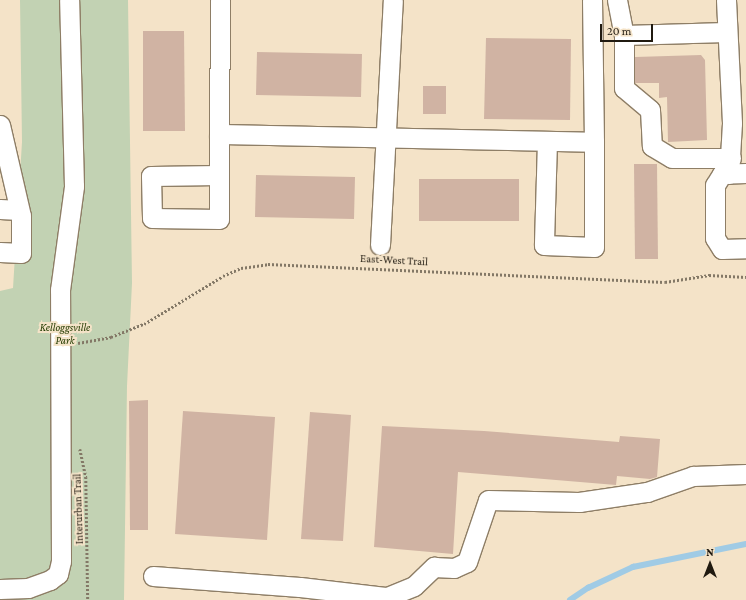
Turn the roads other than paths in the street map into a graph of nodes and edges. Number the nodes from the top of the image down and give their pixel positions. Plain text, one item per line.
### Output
1 (69, 0) edge
2 (220, 0) edge
3 (392, 0) edge
4 (592, 0) edge
5 (617, 0) edge
6 (726, 0) edge
7 (726, 32) junction
8 (624, 34) junction
9 (739, 123) edge
10 (0, 125) edge
11 (219, 134) junction
12 (385, 138) junction
13 (547, 141) junction
14 (594, 142) junction
15 (735, 168) edge
16 (219, 175) dead end
17 (0, 209) edge
18 (19, 210) junction
19 (380, 245) dead end
20 (746, 248) edge
21 (0, 252) edge
22 (746, 474) edge
23 (153, 576) dead end
24 (0, 589) edge

1 - 24 lane
2 - 11 lane
3 - 12 lane
4 - 14 lane
5 - 8 lane
6 - 7 lane
7 - 8 lane
7 - 9 lane
8 - 15 lane
9 - 15 lane
10 - 18 lane
11 - 12 lane
11 - 16 lane
12 - 13 lane
12 - 19 lane
13 - 14 lane
13 - 14 lane
15 - 20 lane
17 - 18 lane
18 - 21 lane
22 - 23 lane

